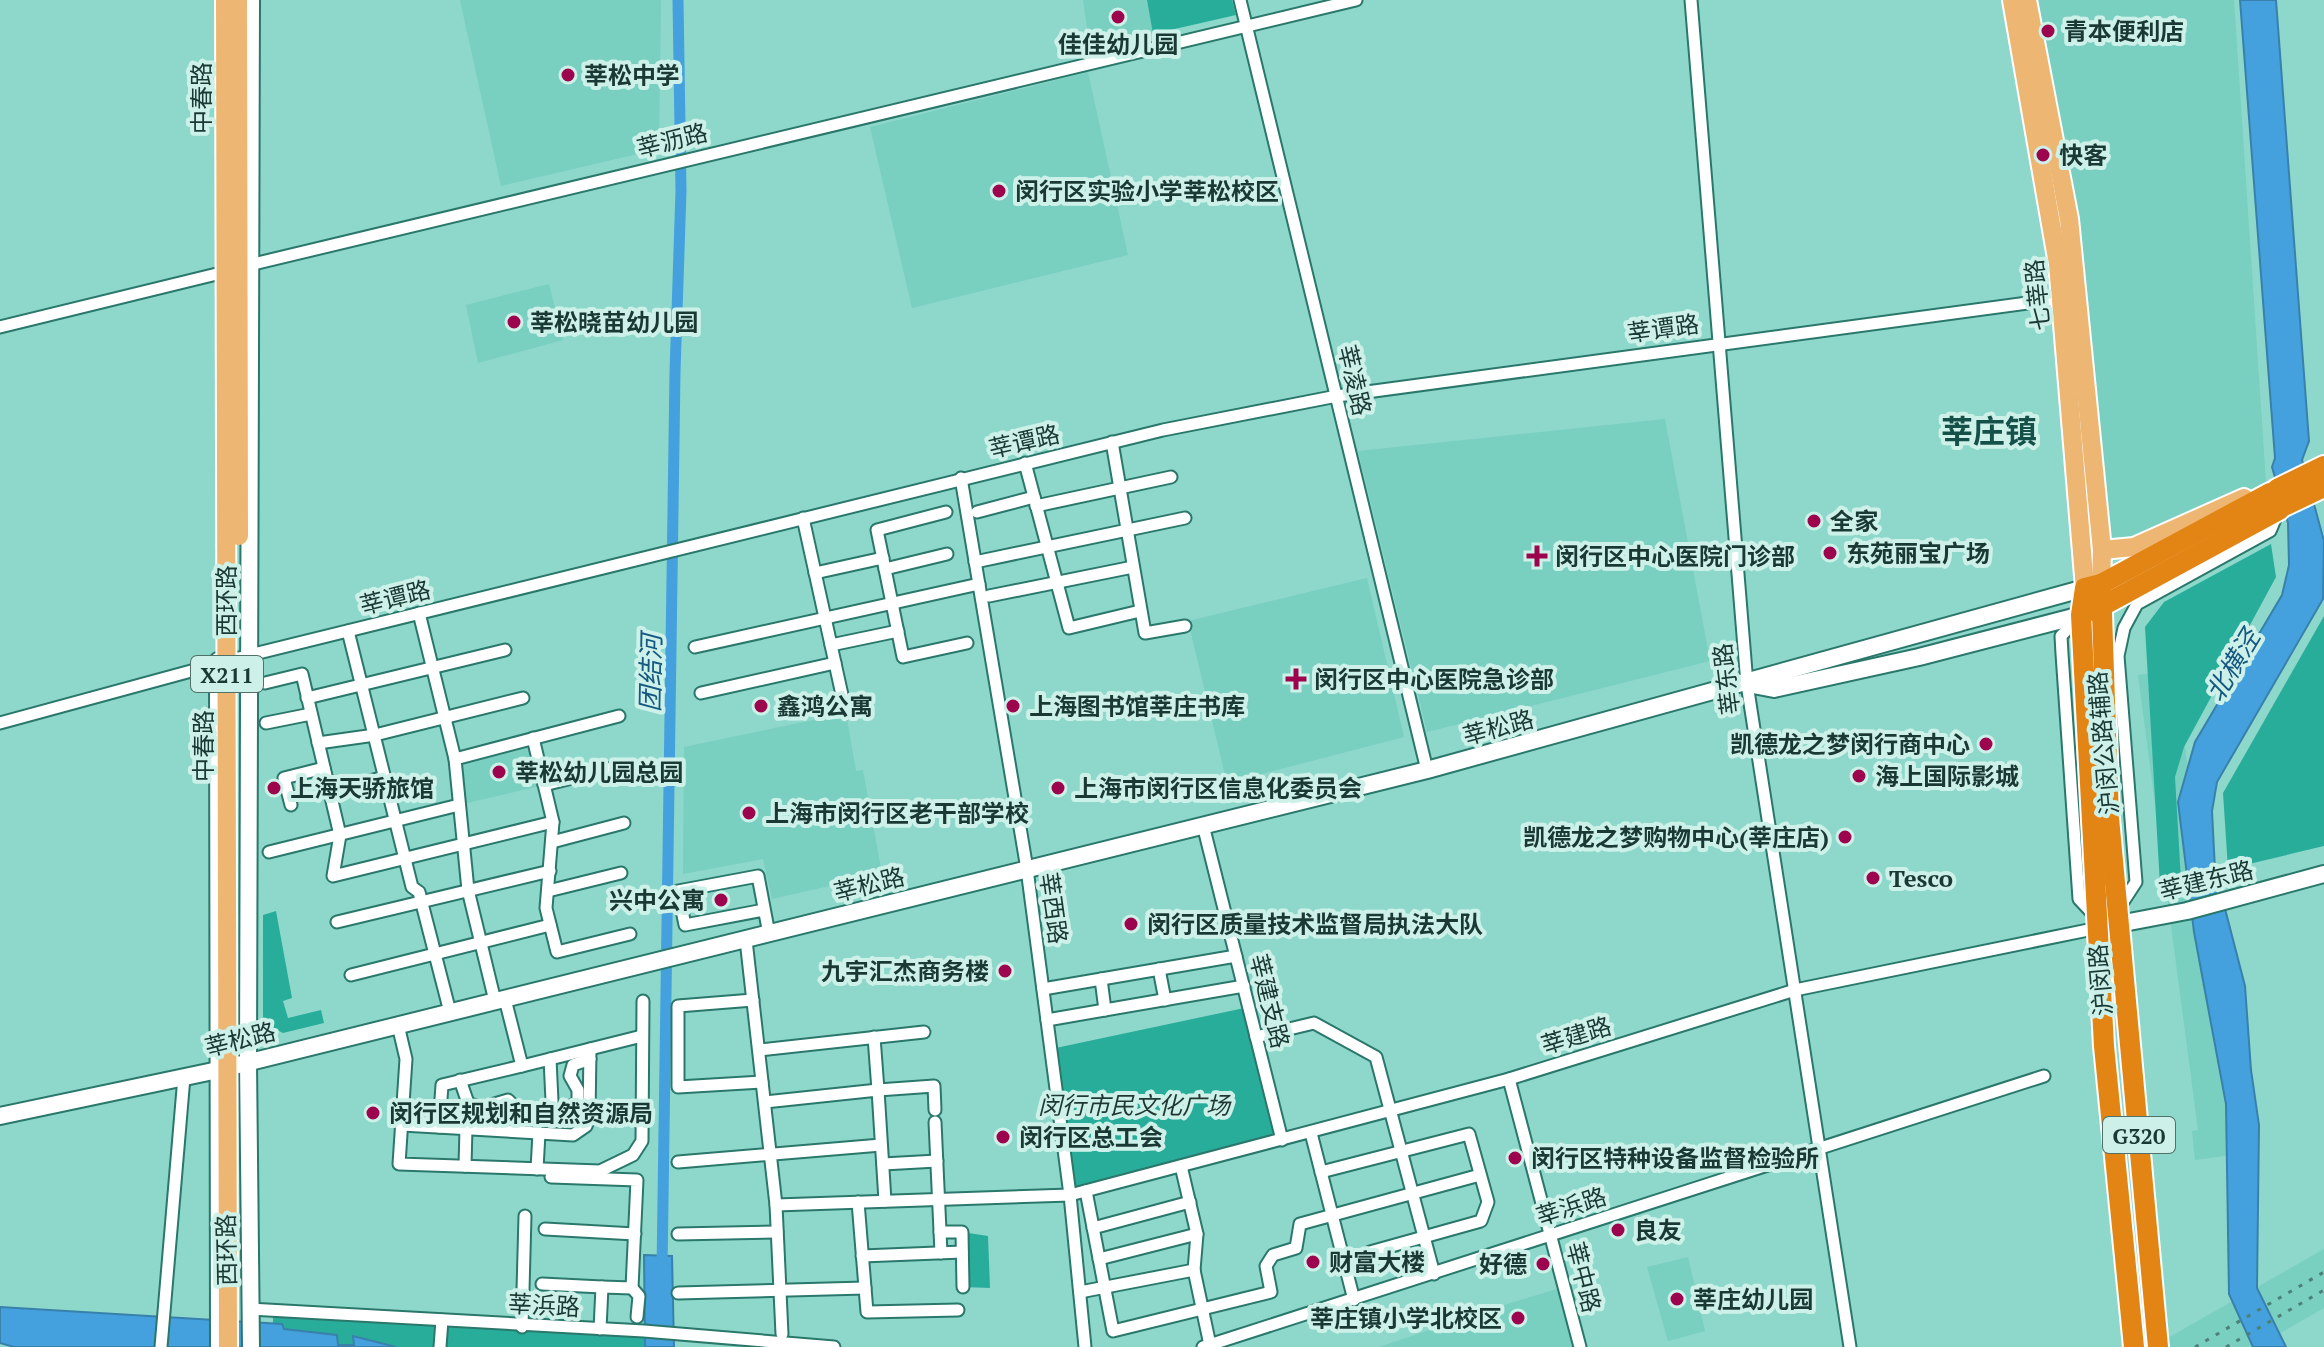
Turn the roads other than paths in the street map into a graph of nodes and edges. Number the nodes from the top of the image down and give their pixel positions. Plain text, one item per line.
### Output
1 (218, 0) edge
2 (225, 0) edge
3 (238, 0) edge
4 (251, 0) edge
5 (1240, 0) edge
6 (1356, 0) edge
7 (1691, 0) edge
8 (2012, 0) edge
9 (2027, 0) edge
10 (1245, 25) junction
11 (252, 265) junction
12 (217, 274) junction
13 (2069, 297) junction
14 (0, 327) edge
15 (1718, 342) junction
16 (1337, 396) junction
17 (1112, 442) junction
18 (1025, 463) junction
19 (2324, 466) edge
20 (1171, 477) dead end
21 (961, 478) junction
22 (2324, 487) edge
23 (1119, 488) junction
24 (2277, 500) junction
25 (1035, 502) junction
26 (946, 512) dead end
27 (977, 512) dead end
28 (803, 518) junction
29 (1185, 518) dead end
30 (1126, 530) junction
31 (1047, 547) junction
32 (2102, 550) junction
33 (947, 554) dead end
34 (975, 562) junction
35 (884, 564) junction
36 (1133, 567) junction
37 (815, 573) junction
38 (1057, 582) junction
39 (979, 584) junction
40 (2093, 586) junction
41 (989, 596) dead end
42 (892, 603) junction
43 (2102, 608) junction
44 (1140, 611) junction
45 (419, 613) junction
46 (2081, 615) junction
47 (825, 618) junction
48 (1185, 626) dead end
49 (348, 631) junction
50 (898, 631) junction
51 (967, 643) dead end
52 (831, 645) junction
53 (695, 647) dead end
54 (505, 650) dead end
55 (250, 655) junction
56 (218, 663) junction
57 (835, 663) junction
58 (432, 667) junction
59 (265, 683) dead end
60 (362, 684) junction
61 (1747, 684) junction
62 (701, 693) dead end
63 (307, 698) junction
64 (523, 698) dead end
65 (846, 713) dead end
66 (311, 714) junction
67 (619, 716) dead end
68 (445, 718) junction
69 (0, 723) edge
70 (266, 723) dead end
71 (375, 735) junction
72 (533, 738) junction
73 (318, 743) junction
74 (455, 759) junction
75 (616, 767) dead end
76 (324, 768) junction
77 (1427, 770) junction
78 (385, 777) junction
79 (544, 785) junction
80 (330, 791) junction
81 (291, 805) dead end
82 (459, 805) junction
83 (396, 821) junction
84 (553, 822) junction
85 (624, 823) dead end
86 (1203, 825) junction
87 (340, 835) junction
88 (552, 842) junction
89 (463, 844) junction
90 (269, 852) dead end
91 (405, 859) junction
92 (1027, 869) junction
93 (550, 871) junction
94 (621, 873) dead end
95 (2324, 874) edge
96 (468, 890) junction
97 (548, 891) junction
98 (421, 901) junction
99 (764, 910) junction
100 (2120, 916) junction
101 (337, 922) dead end
102 (2097, 923) junction
103 (550, 925) junction
104 (630, 934) dead end
105 (769, 934) junction
106 (746, 940) junction
107 (481, 942) junction
108 (435, 954) junction
109 (1236, 956) junction
110 (1159, 969) junction
111 (351, 975) dead end
112 (1101, 979) junction
113 (1244, 986) junction
114 (1043, 989) junction
115 (1795, 990) junction
116 (500, 1000) junction
117 (753, 1000) junction
118 (1165, 1000) junction
119 (643, 1001) dead end
120 (1105, 1010) junction
121 (450, 1012) junction
122 (1047, 1020) junction
123 (398, 1025) junction
124 (924, 1032) dead end
125 (642, 1036) junction
126 (874, 1037) junction
127 (1256, 1037) junction
128 (759, 1050) junction
129 (590, 1054) junction
130 (550, 1059) junction
131 (248, 1062) junction
132 (522, 1066) junction
133 (218, 1070) junction
134 (2044, 1076) dead end
135 (184, 1077) junction
136 (1509, 1079) junction
137 (460, 1080) junction
138 (762, 1082) junction
139 (878, 1090) junction
140 (765, 1102) junction
141 (1389, 1112) junction
142 (0, 1116) edge
143 (553, 1117) junction
144 (402, 1125) junction
145 (439, 1127) junction
146 (466, 1128) junction
147 (539, 1133) junction
148 (1311, 1133) junction
149 (554, 1134) junction
150 (1282, 1140) junction
151 (881, 1145) junction
152 (1819, 1148) junction
153 (1400, 1152) junction
154 (770, 1154) junction
155 (937, 1161) junction
156 (678, 1162) dead end
157 (883, 1164) junction
158 (465, 1166) junction
159 (1181, 1166) junction
160 (537, 1169) junction
161 (1321, 1172) junction
162 (1480, 1175) junction
163 (551, 1177) dead end
164 (1086, 1191) junction
165 (1412, 1194) junction
166 (1070, 1195) junction
167 (938, 1199) junction
168 (885, 1201) junction
169 (858, 1202) junction
170 (1190, 1202) junction
171 (776, 1205) junction
172 (525, 1216) dead end
173 (1333, 1216) junction
174 (1093, 1228) junction
175 (545, 1229) dead end
176 (777, 1232) junction
177 (940, 1232) junction
178 (635, 1234) junction
179 (678, 1234) dead end
180 (1197, 1234) junction
181 (1551, 1235) junction
182 (1424, 1237) junction
183 (962, 1252) junction
184 (1370, 1252) dead end
185 (941, 1253) junction
186 (862, 1256) junction
187 (1099, 1259) junction
188 (1194, 1270) junction
189 (1434, 1274) junction
190 (542, 1284) dead end
191 (602, 1287) junction
192 (963, 1287) dead end
193 (1104, 1287) junction
194 (632, 1288) junction
195 (865, 1288) junction
196 (780, 1292) junction
197 (1080, 1292) junction
198 (678, 1293) dead end
199 (1354, 1300) junction
200 (958, 1310) dead end
201 (1203, 1311) junction
202 (251, 1312) junction
203 (637, 1317) dead end
204 (442, 1320) junction
205 (522, 1327) junction
206 (600, 1329) junction
207 (782, 1334) dead end
208 (1207, 1346) edge
209 (161, 1347) edge
210 (219, 1347) edge
211 (228, 1347) edge
212 (240, 1347) edge
213 (251, 1347) edge
214 (440, 1347) edge
215 (834, 1347) edge
216 (1085, 1347) edge
217 (1580, 1347) edge
218 (1850, 1347) edge
219 (2134, 1347) edge
220 (2158, 1347) edge

1 - 12 main road, 西环路
2 - 211 main road, 中春路 / X211, bridge
3 - 212 main road, 中春路 / X211, bridge
4 - 11 main road, 西环路
5 - 10 street, 莘凌路
6 - 10 street, 莘沥路
7 - 15 street, 莘东路
8 - 13 main road, 七莘路
9 - 13 main road, 七莘路
10 - 11 street, 莘沥路
10 - 16 street, 莘凌路
11 - 12 street, 莘沥路
11 - 55 main road, 西环路
12 - 14 street, 莘沥路
12 - 56 main road, 西环路
13 - 15 street, 莘谭路
13 - 32 main road, 七莘路
13 - 40 main road, 七莘路
15 - 16 street, 莘谭路
15 - 61 street, 莘东路
16 - 17 street, 莘谭路
16 - 77 street, 莘凌路
17 - 18 street, 莘谭路
17 - 23 street
18 - 21 street, 莘谭路
18 - 25 street
19 - 24 highway
20 - 23 street
21 - 28 street, 莘谭路
21 - 34 street, 莘西路
22 - 24 highway
23 - 25 street
23 - 30 street
24 - 32 main road
24 - 40 highway
24 - 43 highway
24 - 100 street, 沪闵公路辅路
25 - 27 street
25 - 31 street
26 - 35 street
28 - 37 street
28 - 45 street, 莘谭路
29 - 30 street
30 - 31 street
30 - 36 street
31 - 34 street
31 - 38 street
32 - 40 main road, 七莘路
33 - 35 street
34 - 39 street, 莘西路
35 - 37 street
35 - 42 street
36 - 38 street
36 - 44 street
37 - 47 street
38 - 41 street
38 - 44 street
39 - 42 street
39 - 92 street, 莘西路
40 - 43 highway, 沪闵路 / G320
40 - 46 highway, 沪闵路 / G320
40 - 61 main road, 莘松路
42 - 47 street
42 - 50 street
43 - 46 highway
43 - 100 highway, 沪闵路 / G320
44 - 48 street
45 - 49 street, 莘谭路
45 - 58 street
46 - 61 main road, 莘松路
46 - 102 highway, 沪闵路 / G320
47 - 52 street
47 - 53 street
49 - 55 street, 莘谭路
49 - 60 street
50 - 51 street
50 - 52 street
52 - 57 street
54 - 58 street
55 - 56 street, 莘谭路
55 - 131 main road, 西环路
56 - 69 street, 莘谭路
56 - 133 main road, 西环路
57 - 62 street
57 - 65 street
58 - 60 street
58 - 68 street
59 - 63 street
60 - 63 street
60 - 71 street
61 - 77 main road, 莘松路
61 - 115 street, 莘东路
63 - 66 street
64 - 68 street
66 - 70 street
66 - 73 street
67 - 72 street
68 - 71 street
68 - 74 street
71 - 73 street
71 - 78 street
72 - 74 street
72 - 79 street
73 - 76 street
74 - 82 street
75 - 79 street
76 - 80 street
76 - 81 street
77 - 86 main road, 莘松路
78 - 80 street
78 - 83 street
79 - 84 street
80 - 87 street
82 - 83 street
82 - 89 street
83 - 87 street
83 - 91 street
84 - 88 street
84 - 89 street
85 - 88 street
86 - 92 main road, 莘松路
86 - 109 street, 莘建支路
87 - 90 street
87 - 91 street
88 - 93 street
89 - 91 street
89 - 96 street
91 - 98 street
92 - 105 main road, 莘松路
92 - 114 street, 莘西路
93 - 96 street
93 - 97 street
94 - 97 street
95 - 100 main road, 莘建东路
96 - 98 street
96 - 107 street
97 - 103 street
98 - 101 street
98 - 108 street
99 - 99 street
99 - 105 street
100 - 102 main road, 莘建东路
100 - 220 highway, 沪闵路 / G320
102 - 115 street, 莘建路
102 - 219 highway, 沪闵路 / G320
103 - 104 street
103 - 107 street
105 - 106 main road, 莘松路
106 - 116 main road, 莘松路
106 - 117 street
107 - 108 street
107 - 116 street
108 - 111 street
108 - 121 street
109 - 110 street
109 - 113 street, 莘建支路
110 - 112 street
110 - 118 street
112 - 114 street
112 - 120 street
113 - 118 street
113 - 127 street, 莘建支路
114 - 122 street, 莘西路
115 - 136 street, 莘建路
115 - 152 street, 莘东路
116 - 121 main road, 莘松路
116 - 132 street
117 - 128 street
117 - 138 street
118 - 120 street
119 - 125 street
120 - 122 street
121 - 123 main road, 莘松路
122 - 166 street, 莘西路
123 - 131 main road, 莘松路
123 - 144 street
124 - 126 street
125 - 129 street
125 - 160 street
126 - 128 street
126 - 139 street
127 - 141 street
127 - 150 street, 莘建支路
128 - 138 street
129 - 130 street
129 - 143 street
129 - 149 street
130 - 132 street
130 - 143 street
131 - 133 main road, 莘松路
131 - 202 main road, 西环路
132 - 137 street
133 - 135 main road, 莘松路
133 - 210 main road, 西环路
134 - 152 street, 莘浜路
135 - 142 main road, 莘松路
135 - 209 street
136 - 141 street, 莘建路
136 - 181 street, 莘中路
137 - 143 street
137 - 145 street
138 - 140 street
139 - 140 street
139 - 151 street
139 - 155 street
140 - 154 street
141 - 148 street, 莘建路
141 - 153 street
143 - 149 street
144 - 145 street
144 - 158 street
145 - 146 street
146 - 147 street
146 - 158 street
147 - 149 street
147 - 160 street
148 - 150 street, 莘建路
148 - 161 street
150 - 159 street, 莘建路
151 - 154 street
151 - 157 street
152 - 181 street, 莘浜路
152 - 218 street, 莘东路
153 - 161 street
153 - 162 street
153 - 165 street
154 - 156 street
154 - 171 street
155 - 157 street
155 - 167 street
157 - 168 street
158 - 160 street
159 - 164 street, 莘建路
159 - 170 street
161 - 173 street
162 - 165 street
162 - 182 street
163 - 178 street
164 - 166 street, 莘建路
164 - 174 street
165 - 173 street
165 - 182 street
166 - 167 street, 莘建路
166 - 197 street, 莘西路
167 - 168 street, 莘建路
167 - 177 street
168 - 169 street, 莘建路
169 - 171 street, 莘建路
169 - 186 street
170 - 174 street
170 - 180 street
171 - 176 street
172 - 205 street
173 - 199 street
173 - 201 street
174 - 187 street
175 - 178 street
176 - 179 street
176 - 196 street
177 - 183 street
177 - 185 street
178 - 194 street
180 - 187 street
180 - 188 street
181 - 189 street, 莘浜路
181 - 217 street, 莘中路
182 - 184 street
182 - 189 street
183 - 185 street
183 - 192 street
185 - 186 street
186 - 195 street
187 - 193 street
188 - 193 street
188 - 201 street
189 - 199 street, 莘浜路
190 - 191 street
191 - 194 street
191 - 206 street
193 - 197 street
193 - 201 street
194 - 203 street
195 - 196 street
195 - 200 street
196 - 198 street
196 - 207 street
197 - 216 street, 莘西路
199 - 208 street, 莘浜路
201 - 208 street
202 - 204 street, 莘浜路
202 - 213 main road, 西环路
204 - 205 street, 莘浜路
204 - 214 street
205 - 206 street, 莘浜路
206 - 215 street, 莘浜路

